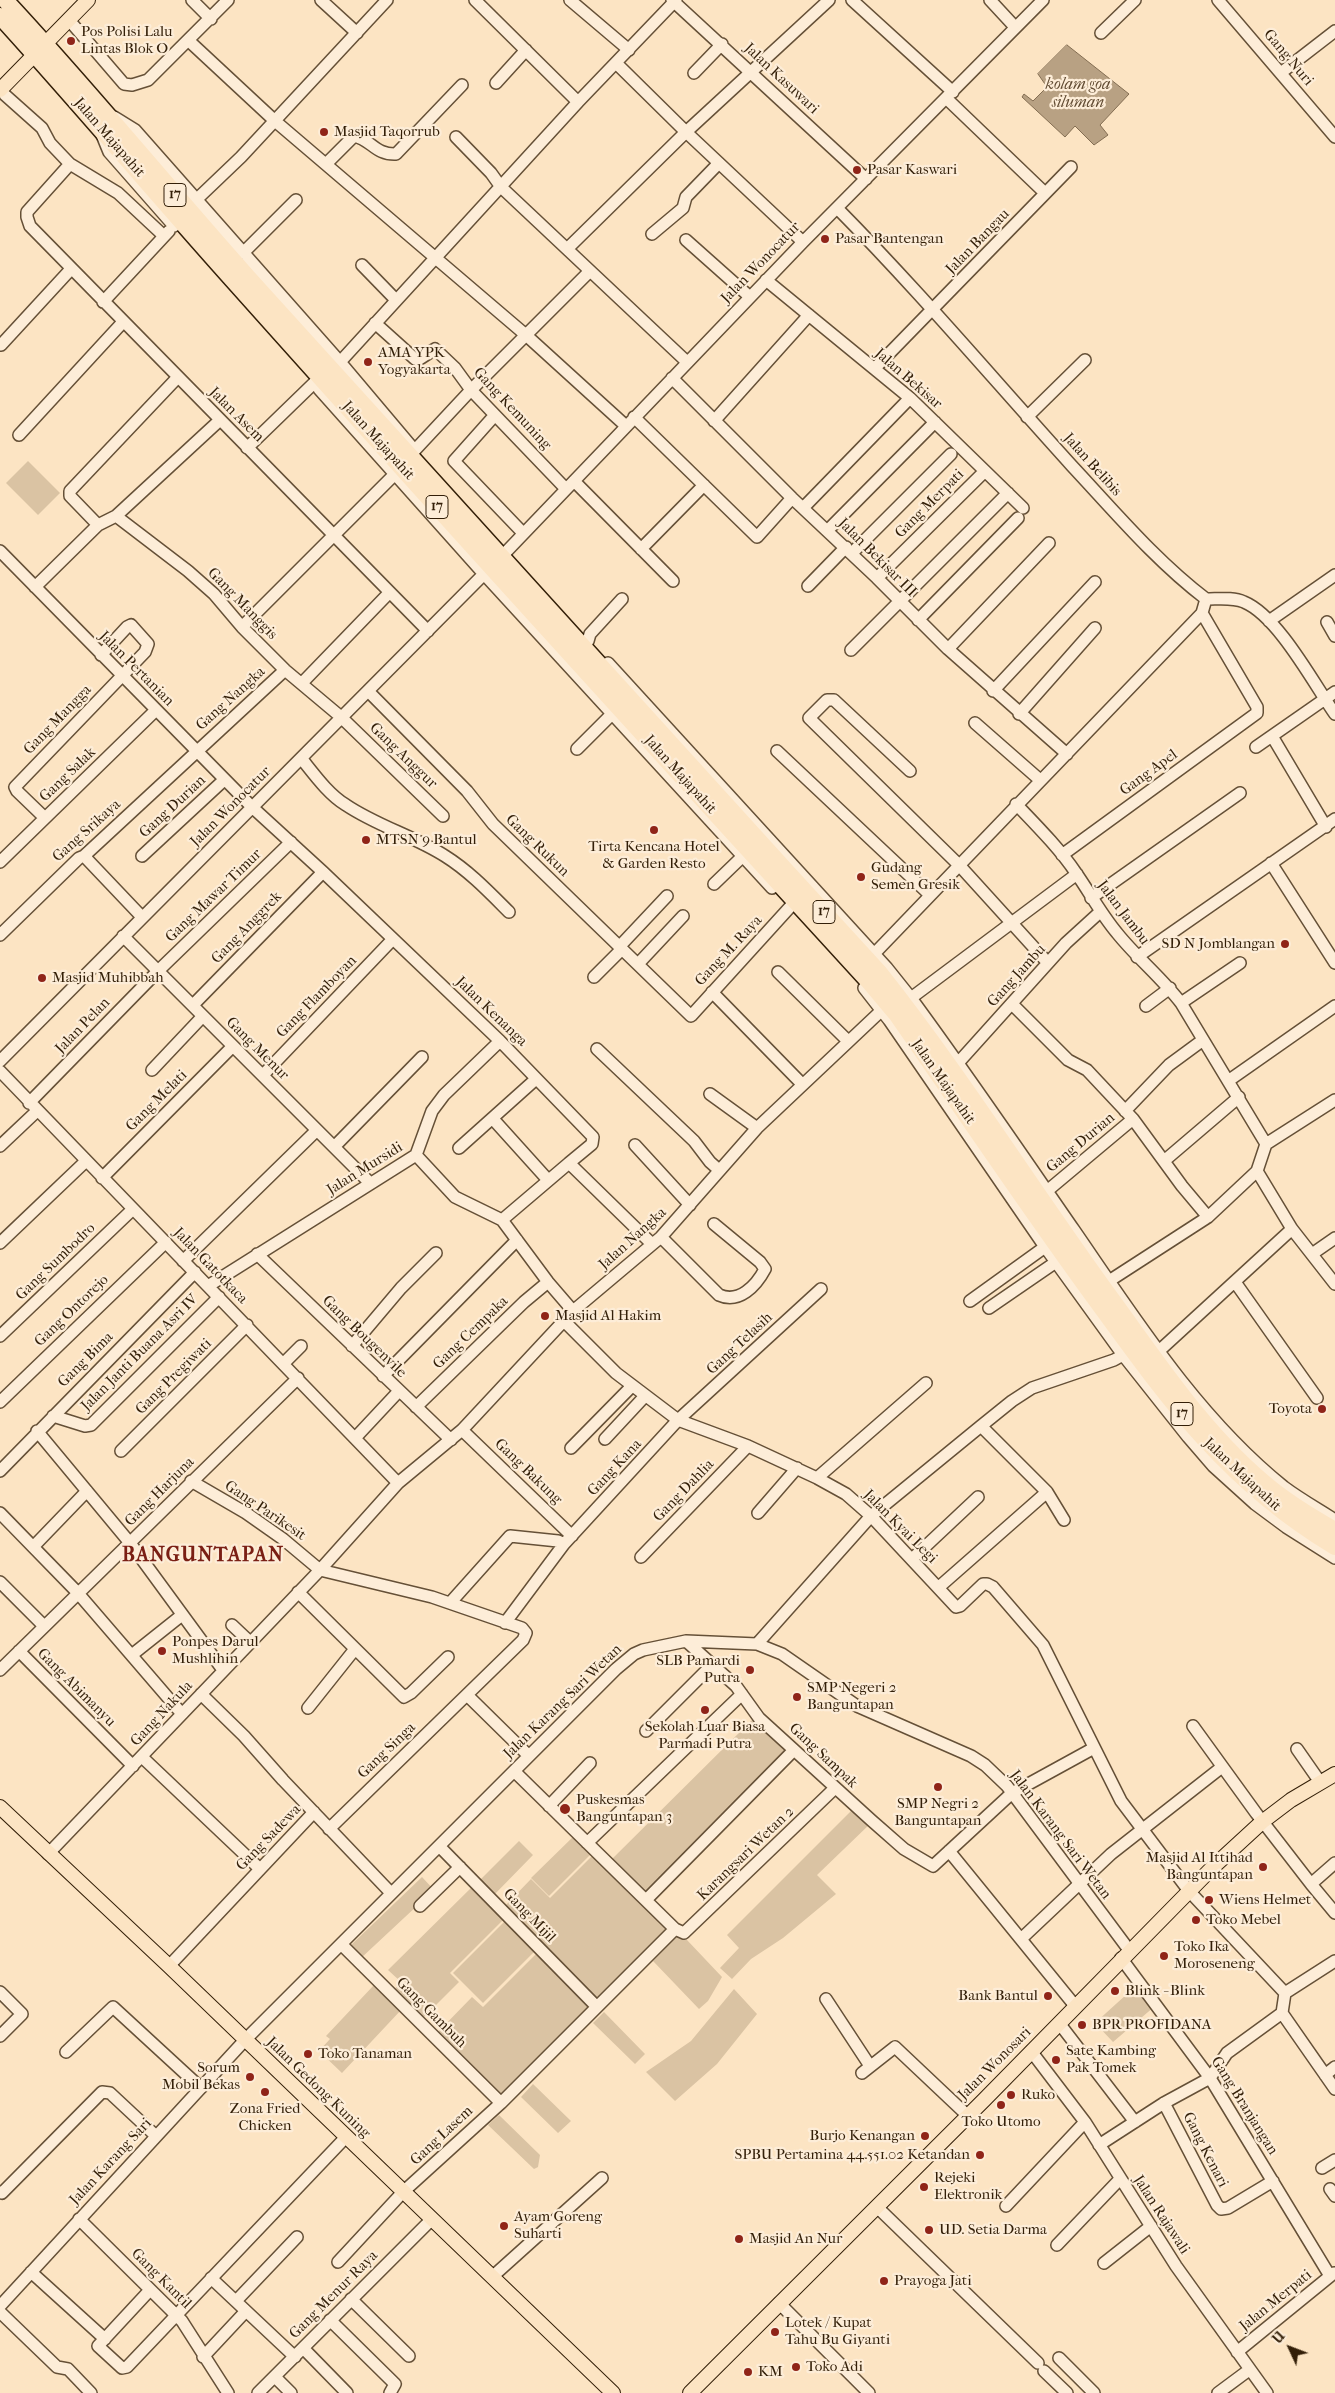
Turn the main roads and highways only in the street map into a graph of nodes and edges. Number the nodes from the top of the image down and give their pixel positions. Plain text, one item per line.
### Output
1 (5, 0) edge
2 (88, 0) edge
3 (0, 16) edge
4 (38, 52) junction
5 (2, 95) edge
6 (609, 688) junction
7 (624, 712) junction
8 (1058, 1251) junction
9 (1335, 1530) edge
10 (1335, 1547) edge
11 (1335, 1774) edge
12 (0, 1807) edge
13 (613, 2393) edge
14 (690, 2393) edge

1 - 4 highway, Jalan Majapahit / 17
2 - 4 main road
3 - 4 highway, Jalan Majapahit / 17
4 - 5 main road
4 - 6 highway, Jalan Majapahit / 17
4 - 6 highway, Jalan Majapahit / 17
6 - 7 highway, Jalan Majapahit / 17
7 - 8 highway, Jalan Majapahit / 17
7 - 8 highway, Jalan Majapahit / 17
8 - 9 highway, Jalan Majapahit / 17
8 - 10 highway, Jalan Majapahit / 17
11 - 14 main road, Jalan Wonosari
12 - 13 main road, Jalan Gedong Kuning

